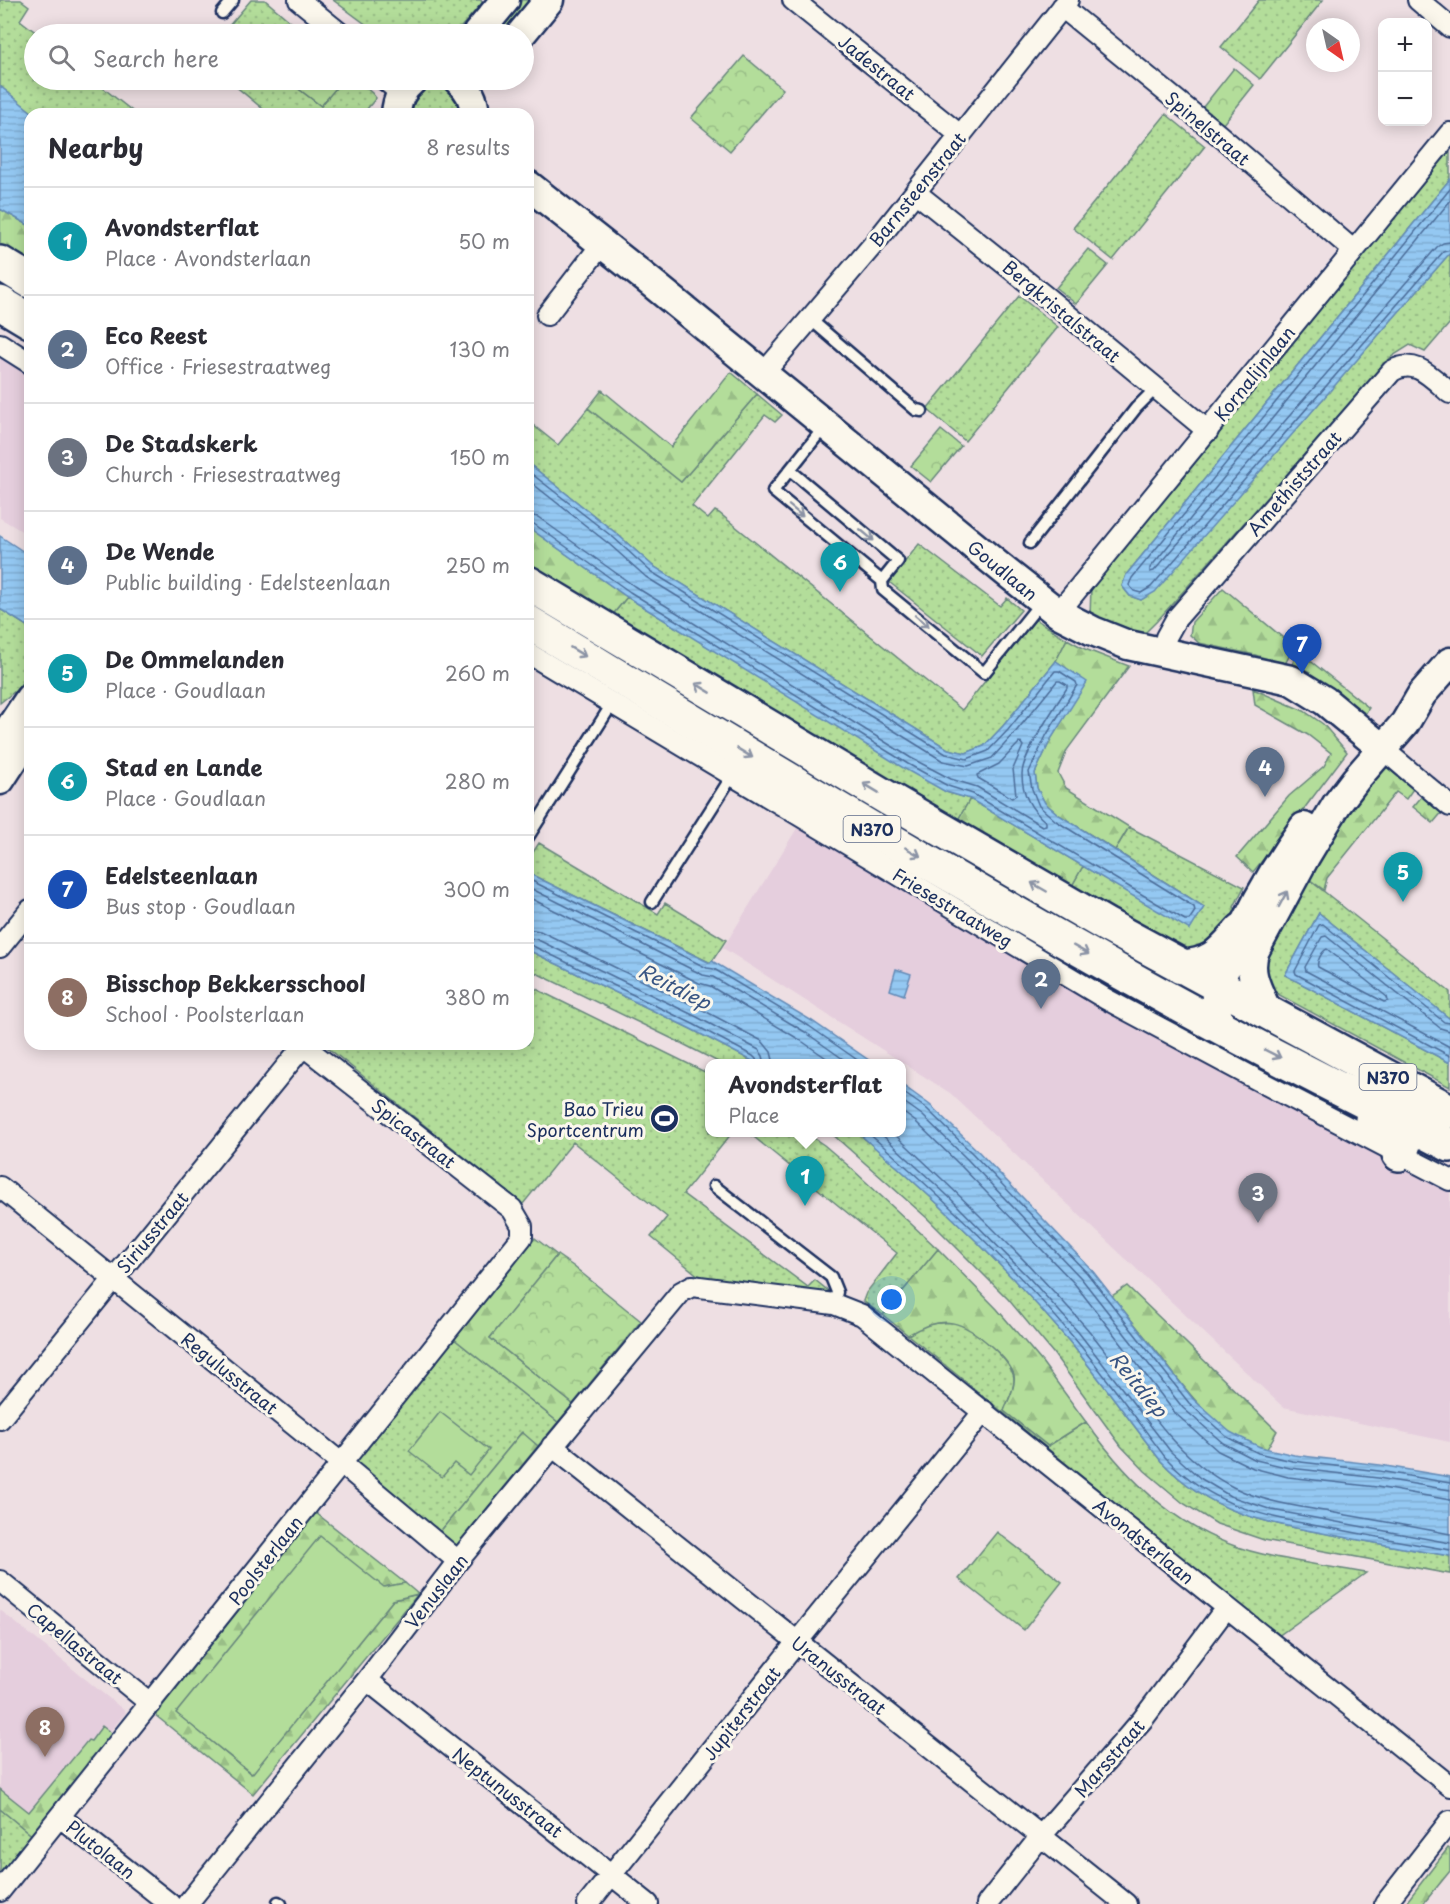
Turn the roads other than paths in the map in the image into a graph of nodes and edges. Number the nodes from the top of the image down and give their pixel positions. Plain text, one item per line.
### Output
1 (233, 0) edge
2 (299, 0) edge
3 (549, 0) edge
4 (793, 0) edge
5 (1418, 0) edge
6 (1065, 4) edge
7 (222, 13) dead end
8 (329, 24) edge
9 (529, 24) edge
10 (1450, 27) edge
11 (1450, 133) edge
12 (960, 135) junction
13 (534, 190) edge
14 (915, 192) junction
15 (602, 244) junction
16 (1353, 250) junction
17 (0, 263) edge
18 (24, 277) edge
19 (0, 303) edge
20 (547, 315) dead end
21 (24, 317) edge
22 (810, 319) junction
23 (0, 344) edge
24 (24, 359) edge
25 (763, 374) junction
26 (1155, 389) junction
27 (1450, 393) edge
28 (922, 411) dead end
29 (825, 425) junction
30 (1208, 431) junction
31 (790, 470) junction
32 (1030, 543) dead end
33 (882, 581) junction
34 (534, 587) edge
35 (1050, 607) junction
36 (534, 626) edge
37 (1164, 654) junction
38 (534, 657) edge
39 (1450, 662) edge
40 (612, 704) junction
41 (24, 707) edge
42 (0, 743) edge
43 (24, 743) edge
44 (1378, 745) junction
45 (732, 776) junction
46 (0, 780) edge
47 (1450, 806) edge
48 (534, 828) edge
49 (652, 902) dead end
50 (24, 917) edge
51 (1249, 940) junction
52 (0, 947) edge
53 (1181, 967) junction
54 (1218, 987) junction
55 (1268, 1013) junction
56 (1221, 1027) junction
57 (298, 1050) edge
58 (308, 1050) edge
59 (1337, 1087) junction
60 (1450, 1111) edge
61 (1450, 1145) edge
62 (1399, 1154) junction
63 (1450, 1180) edge
64 (714, 1185) dead end
65 (0, 1187) edge
66 (522, 1226) joint
67 (113, 1279) junction
68 (692, 1286) joint
69 (834, 1304) junction
70 (984, 1411) junction
71 (0, 1419) edge
72 (552, 1446) junction
73 (341, 1463) junction
74 (458, 1561) junction
75 (0, 1581) edge
76 (1226, 1608) junction
77 (797, 1642) junction
78 (367, 1680) junction
79 (151, 1704) junction
80 (1450, 1786) edge
81 (60, 1817) junction
82 (1448, 1825) edge
83 (1041, 1836) junction
84 (612, 1874) junction
85 (0, 1891) edge
86 (170, 1904) edge
87 (187, 1904) edge
88 (588, 1904) edge
89 (648, 1904) edge
90 (987, 1904) edge
91 (1126, 1904) edge
92 (1384, 1904) edge

1 - 7 lane
2 - 8 street
3 - 9 street
4 - 12 street, Jadestraat
5 - 10 street
6 - 12 street, Barnsteenstraat
6 - 16 street, Spinelstraat
11 - 16 street, Kornalijnlaan
12 - 14 street, Barnsteenstraat
13 - 15 street, Goudlaan
14 - 22 street, Barnsteenstraat
14 - 26 street, Bergkristalstraat
15 - 20 street
15 - 25 street, Goudlaan
16 - 30 street, Kornalijnlaan
17 - 18 highway
19 - 21 highway
22 - 25 street, Barnsteenstraat
22 - 28 lane
23 - 24 street
25 - 29 street, Goudlaan
26 - 30 street, Bergkristalstraat
26 - 32 lane
27 - 37 street, Amethiststraat
29 - 31 lane
29 - 35 street, Goudlaan
30 - 35 street, Kornalijnlaan
31 -> 33 lane
31 -> 33 lane
33 -> 35 lane
53 -> 34 highway, N370
35 - 37 street, Goudlaan
36 -> 56 highway, Friesestraatweg / N370
37 - 44 street, Goudlaan
38 - 40 street, Friesestraatweg
39 - 44 street
40 - 45 street, Friesestraatweg
40 - 48 lane
41 - 42 street
43 - 46 street
44 - 47 street, Goudlaan
44 - 51 street
45 - 49 lane
45 - 62 street, Friesestraatweg
50 - 52 street
51 - 53 highway
51 - 54 street
51 - 55 street
53 - 54 highway, N370
54 - 55 highway, N370
54 - 56 street
55 - 60 highway, N370
56 -> 59 highway, Friesestraatweg / N370
57 - 67 street, Siriusstraat
58 - 66 street, Spicastraat
59 - 61 highway, Friesestraatweg / N370
59 - 62 highway
62 - 63 street, Friesestraatweg
64 - 69 lane
65 - 67 street, Regulusstraat
66 - 73 street, Poolsterlaan
67 - 71 street, Siriusstraat
67 - 73 street, Regulusstraat
68 - 69 street, Avondsterlaan
68 - 72 street, Venuslaan
69 - 70 street, Avondsterlaan
70 - 76 street, Avondsterlaan
70 - 77 street, Jupiterstraat
72 - 74 street, Venuslaan
72 - 77 street, Uranusstraat
73 - 74 street, Regulusstraat
73 - 79 street, Poolsterlaan
74 - 78 street, Venuslaan
75 - 79 street, Capellastraat
76 - 80 street, Avondsterlaan
76 - 83 street, Marsstraat
77 - 83 street, Uranusstraat
77 - 84 street, Jupiterstraat
78 - 84 street, Neptunusstraat
78 - 87 street, Venuslaan
79 - 81 street, Poolsterlaan
81 - 85 street, Poolsterlaan
81 - 86 street, Plutolaan
82 - 92 street
83 - 90 street, Marsstraat
83 - 91 street, Uranusstraat
84 - 88 street, Jupiterstraat
84 - 89 street, Neptunusstraat

